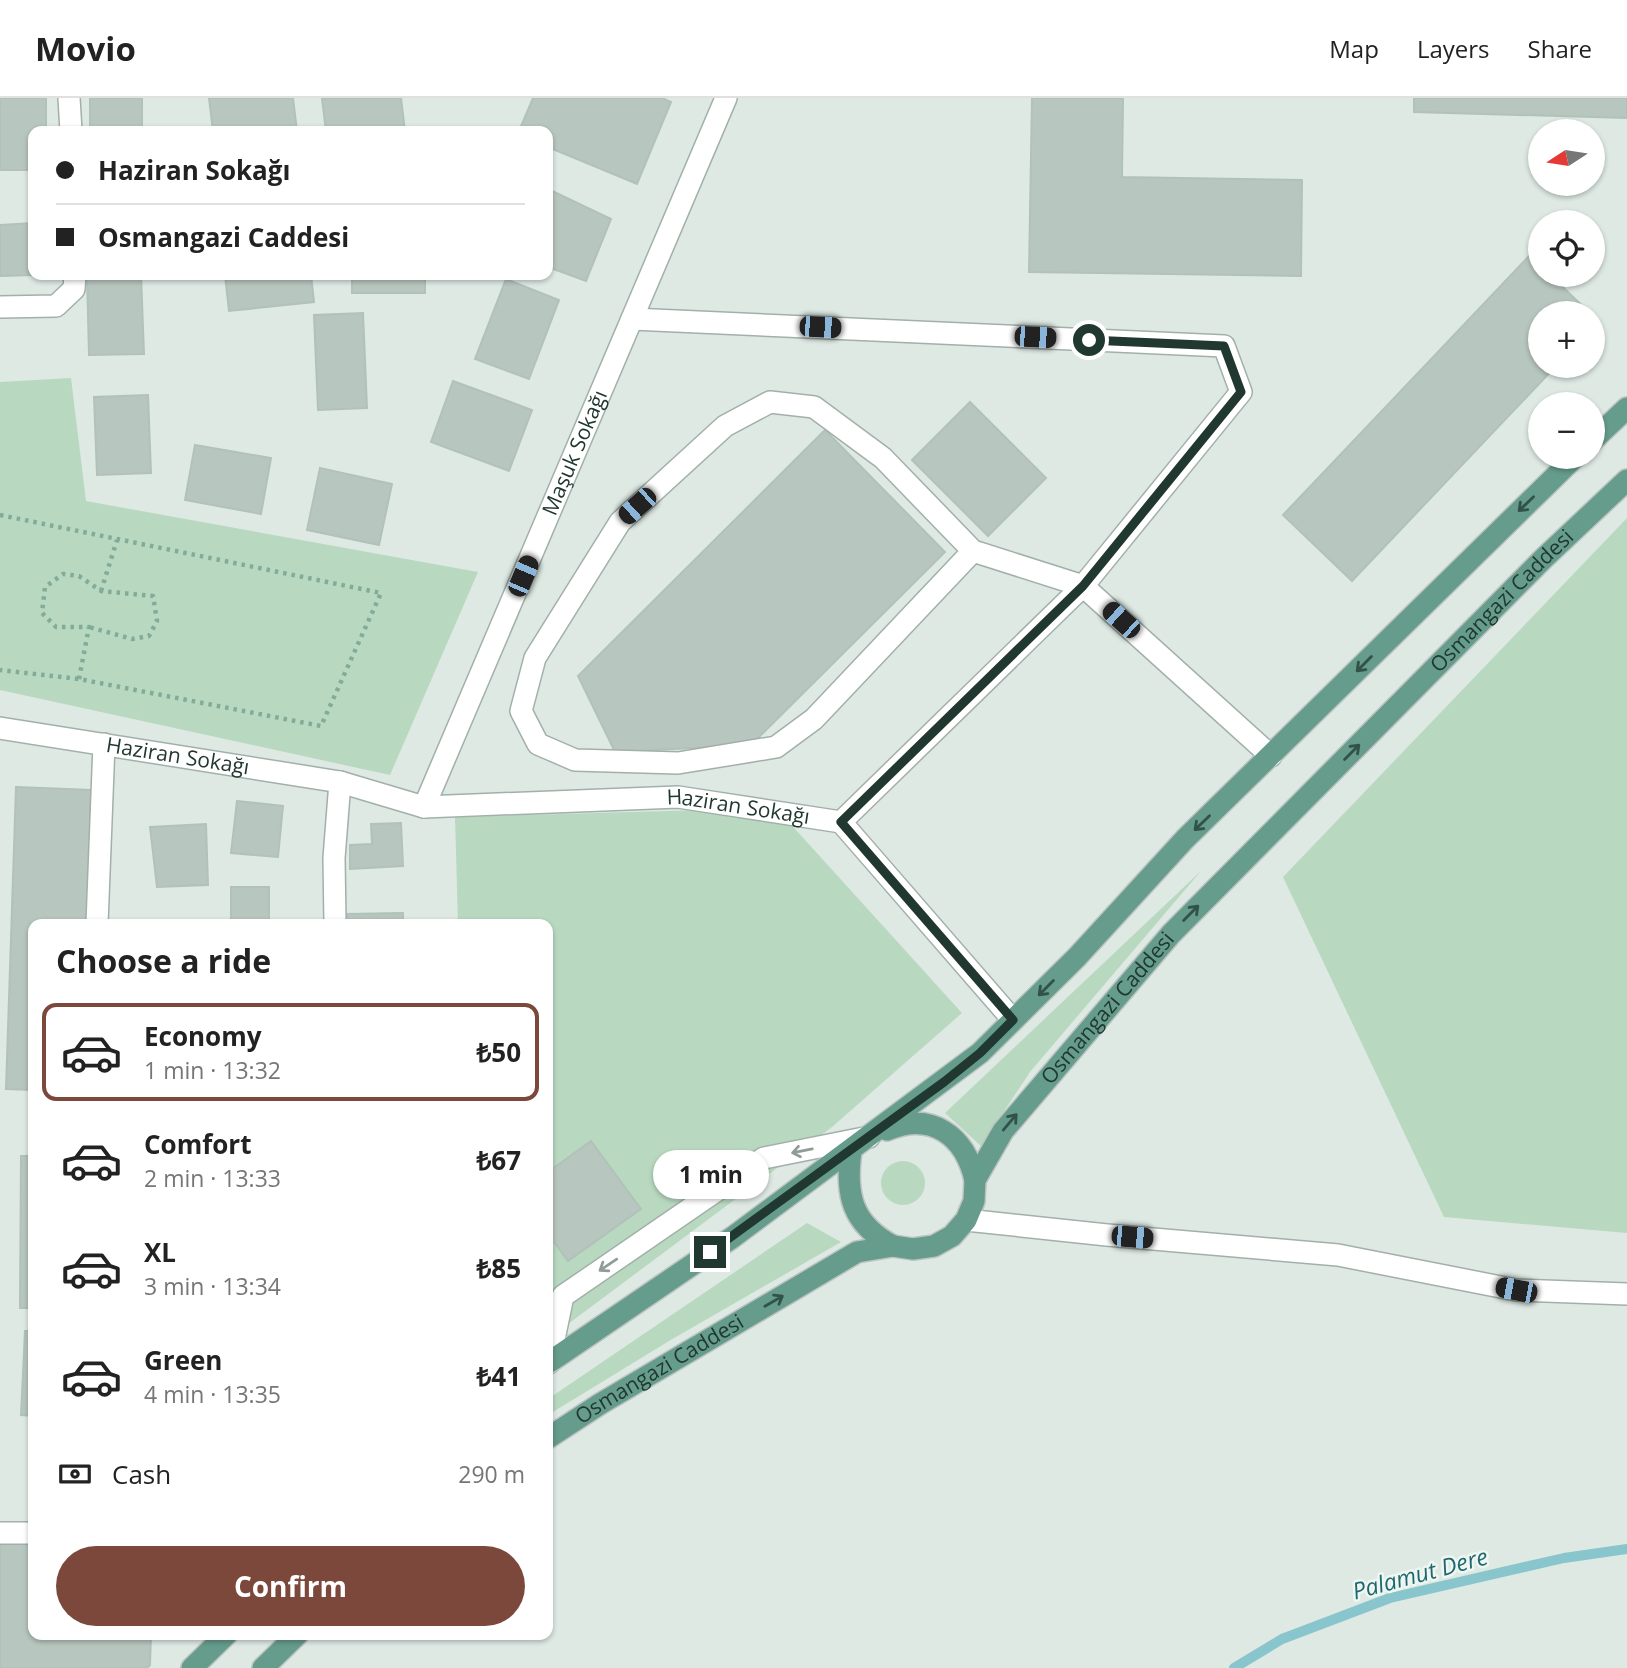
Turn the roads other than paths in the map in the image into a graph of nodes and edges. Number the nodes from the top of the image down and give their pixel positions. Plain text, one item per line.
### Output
1 (69, 98) edge
2 (726, 98) edge
3 (71, 126) edge
4 (75, 280) edge
5 (0, 307) edge
6 (632, 318) junction
7 (1627, 408) edge
8 (1605, 429) edge
9 (1564, 469) edge
10 (1627, 480) edge
11 (973, 551) junction
12 (1083, 586) junction
13 (0, 728) edge
14 (104, 744) junction
15 (1271, 756) junction
16 (340, 782) junction
17 (424, 807) junction
18 (841, 822) junction
19 (97, 919) edge
20 (335, 919) edge
21 (1013, 1020) junction
22 (869, 1137) junction
23 (851, 1151) junction
24 (975, 1180) junction
25 (966, 1220) junction
26 (893, 1246) junction
27 (1627, 1294) edge
28 (553, 1341) edge
29 (553, 1360) edge
30 (553, 1435) edge
31 (0, 1533) edge
32 (28, 1533) edge
33 (221, 1640) edge
34 (292, 1640) edge
35 (192, 1668) edge
36 (263, 1668) edge

1 - 3 street
2 - 6 street, Maşuk Sokağı
4 - 5 street
6 - 12 street
6 - 17 street, Maşuk Sokağı
7 - 8 main road
9 -> 15 main road
24 -> 10 main road, Osmangazi Caddesi
11 - 11 street
11 - 12 street
12 - 15 street
12 - 18 street
13 - 14 street, Haziran Sokağı
14 - 16 street, Haziran Sokağı
14 - 19 street
15 -> 21 main road
16 - 17 street, Haziran Sokağı
16 - 20 street
17 - 18 street, Haziran Sokağı
18 - 21 street
21 - 22 main road
22 - 23 main road
22 - 24 main road
22 -> 28 street
23 - 26 main road
23 - 29 main road
24 - 25 main road, Osmangazi Caddesi
25 - 26 main road, Osmangazi Caddesi
25 - 27 street
30 -> 26 main road, Osmangazi Caddesi
31 - 32 street
33 - 35 main road
34 - 36 main road

